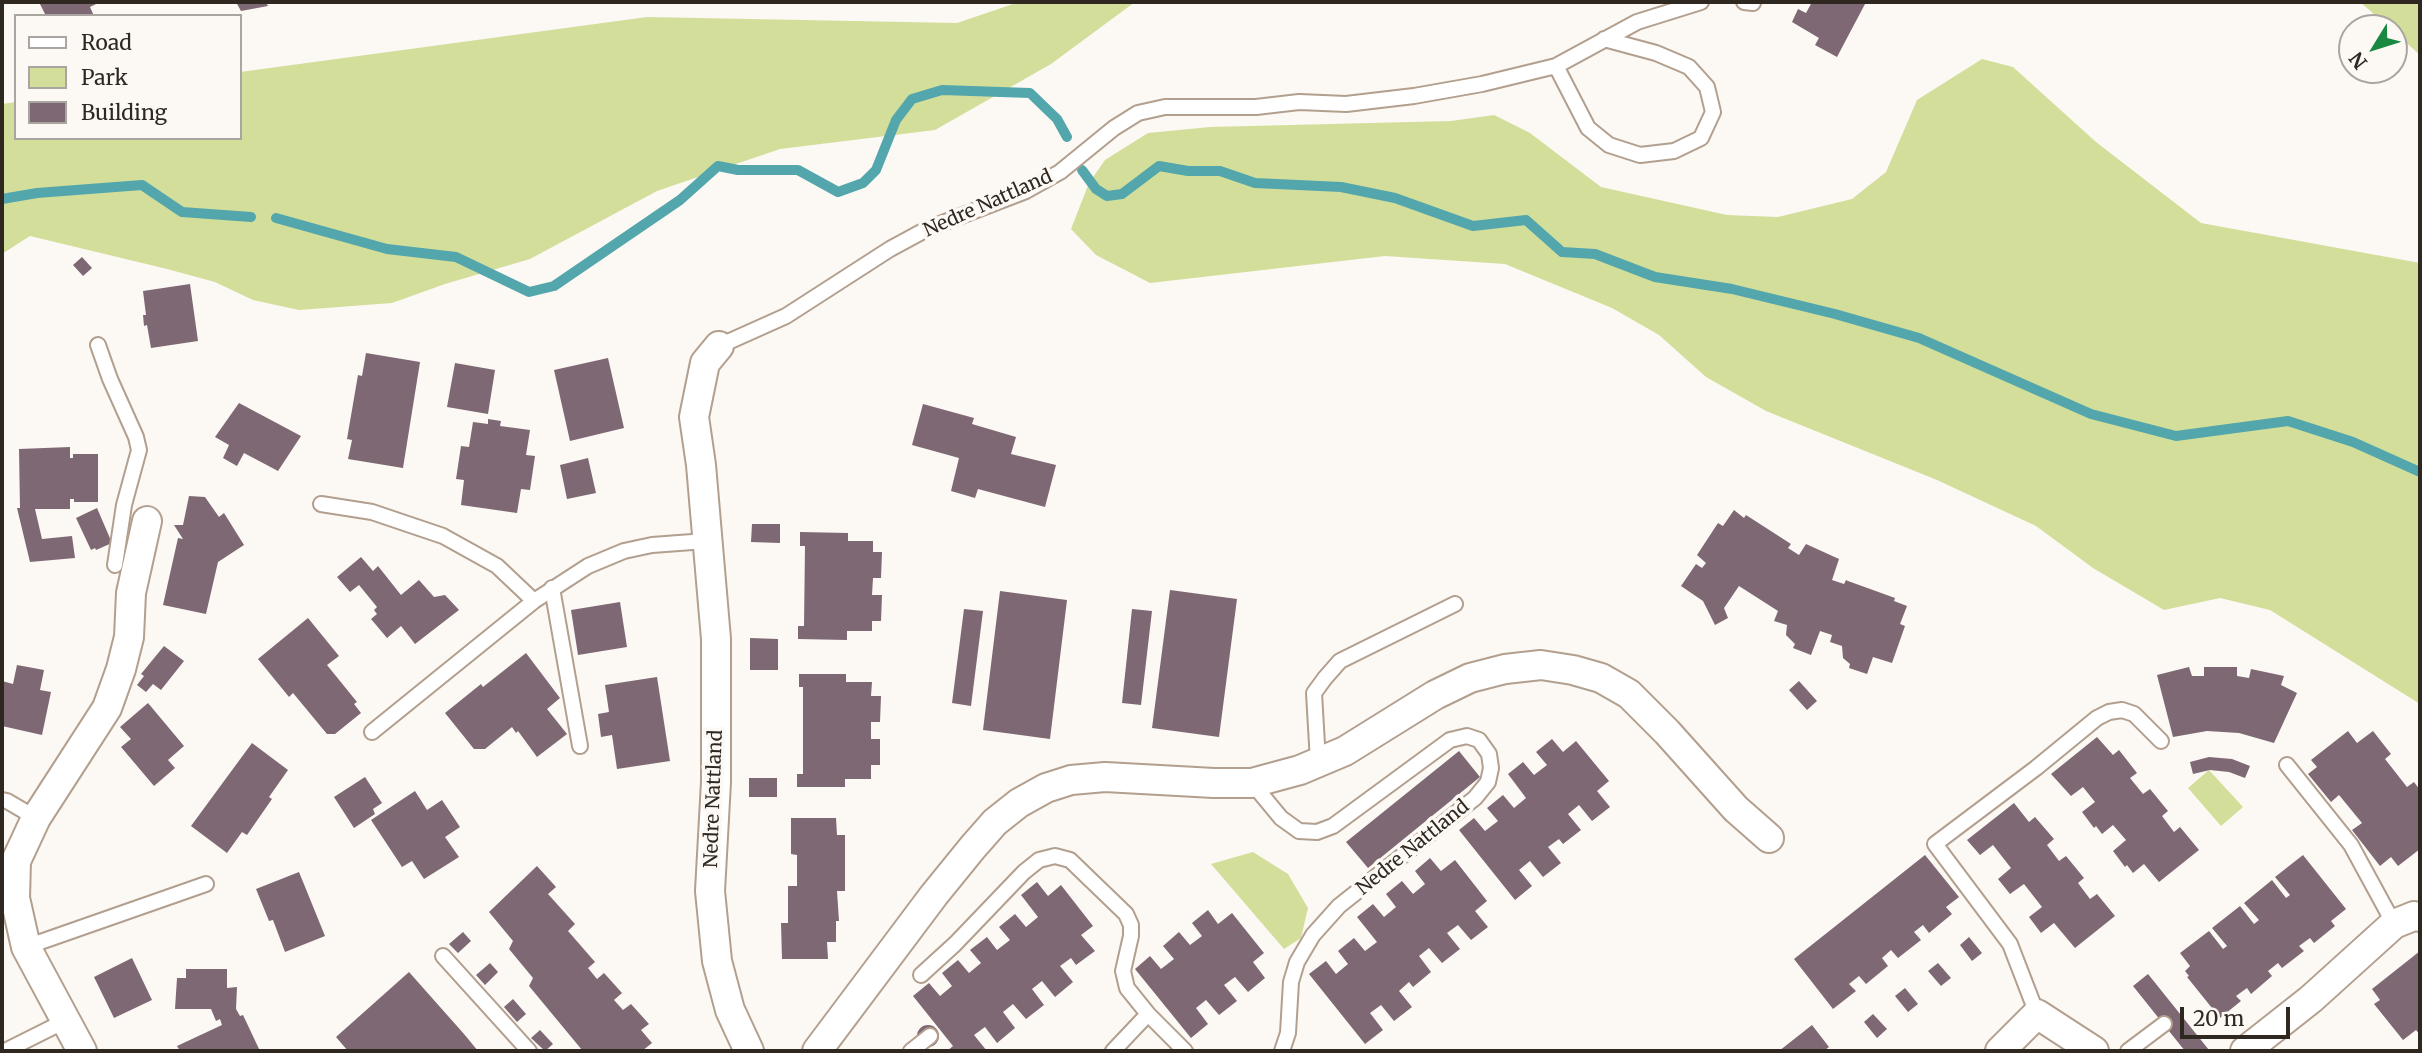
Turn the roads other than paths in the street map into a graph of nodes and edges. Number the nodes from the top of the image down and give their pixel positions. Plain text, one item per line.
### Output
1 (1701, 2) edge
2 (1604, 39) junction
3 (1556, 66) junction
4 (98, 345) dead end
5 (719, 346) joint
6 (321, 504) dead end
7 (147, 521) dead end
8 (706, 541) junction
9 (115, 565) dead end
10 (552, 588) junction
11 (534, 601) junction
12 (1455, 604) dead end
13 (372, 732) dead end
14 (2161, 741) dead end
15 (580, 746) dead end
16 (1318, 762) junction
17 (2287, 765) dead end
18 (1252, 783) junction
19 (2, 800) edge
20 (36, 818) junction
21 (1769, 838) dead end
22 (206, 884) dead end
23 (2407, 920) edge
24 (26, 947) junction
25 (443, 956) dead end
26 (921, 975) dead end
27 (1148, 1014) junction
28 (2037, 1014) junction
29 (65, 1021) junction
30 (2164, 1024) dead end
31 (930, 1036) dead end
32 (5, 1051) edge
33 (82, 1051) edge
34 (529, 1051) edge
35 (749, 1051) edge
36 (817, 1051) edge
37 (911, 1051) edge
38 (1113, 1051) edge
39 (1185, 1051) edge
40 (1282, 1051) edge
41 (2000, 1051) edge
42 (2094, 1051) edge
43 (2128, 1051) edge
44 (2245, 1051) edge

1 - 2 lane, Nedre Nattland
2 - 3 lane, Nedre Nattland
2 - 3 lane
3 - 5 lane, Nedre Nattland
4 - 9 lane
5 - 8 street, Nedre Nattland
6 - 11 lane
7 - 20 street
8 - 10 lane
8 - 35 street, Nedre Nattland
10 - 11 lane
10 - 15 lane
11 - 13 lane
12 - 16 lane
14 - 28 lane
16 - 18 street
16 - 21 street
17 - 23 lane
18 - 36 street
18 - 40 lane, Nedre Nattland
19 - 20 lane
20 - 24 street
22 - 24 lane
23 - 44 street
24 - 29 street
25 - 34 lane
26 - 27 lane
27 - 38 lane
27 - 39 lane
28 - 41 street
28 - 42 street
29 - 32 lane
29 - 33 street
30 - 43 lane
31 - 37 lane

